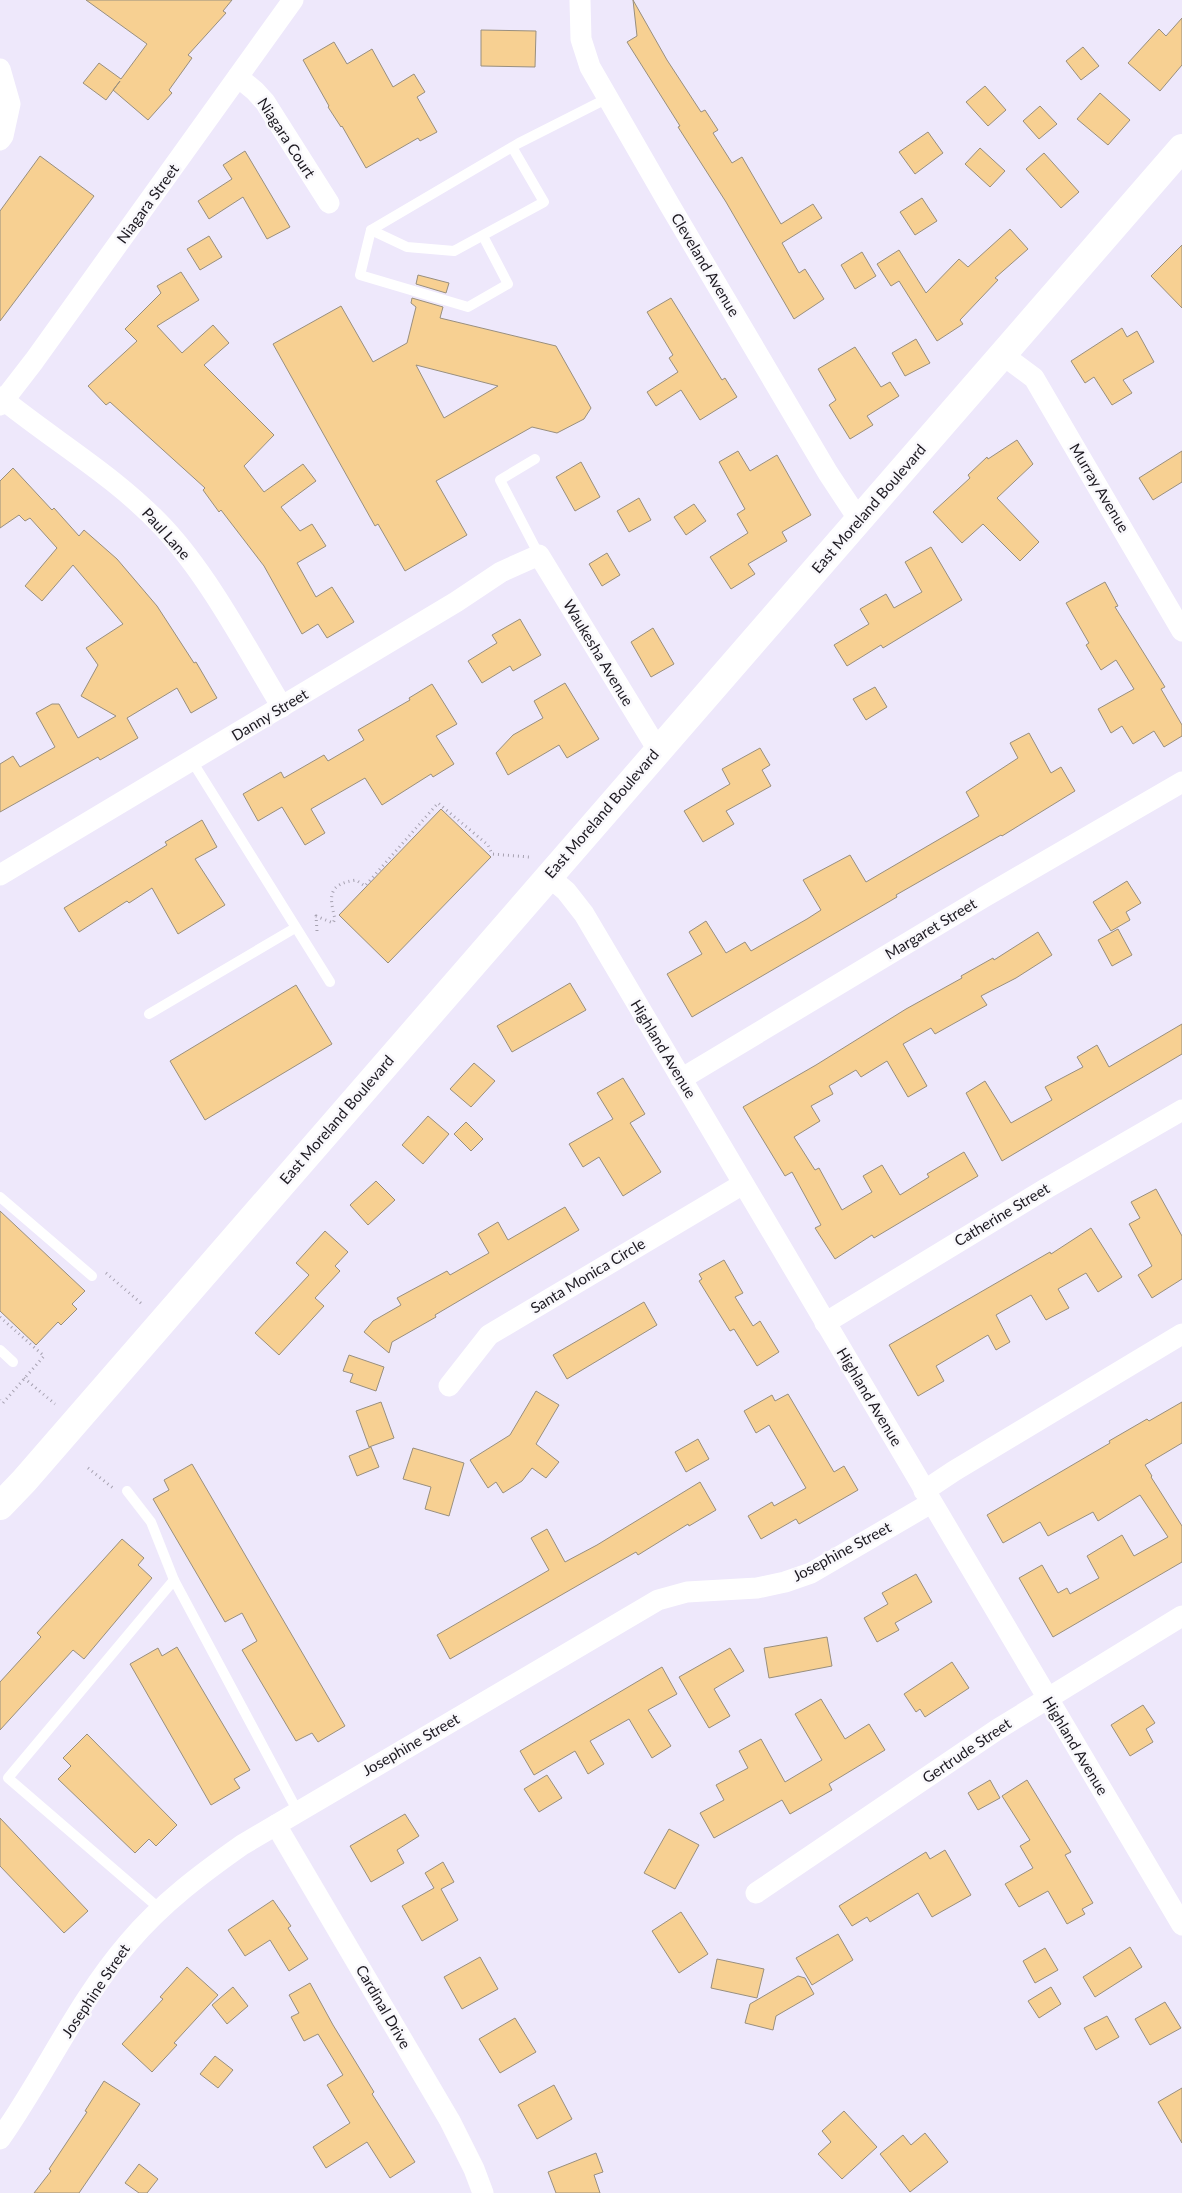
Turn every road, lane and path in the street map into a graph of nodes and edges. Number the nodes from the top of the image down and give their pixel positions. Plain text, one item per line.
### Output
1 (293, 0) edge
2 (580, 0) edge
3 (0, 69) edge
4 (238, 77) junction
5 (608, 98) junction
6 (0, 140) edge
7 (512, 147) junction
8 (1182, 148) edge
9 (329, 203) dead end
10 (371, 230) junction
11 (483, 236) junction
12 (1003, 355) junction
13 (2, 401) edge
14 (536, 459) dead end
15 (859, 520) junction
16 (539, 555) junction
17 (1182, 631) edge
18 (282, 707) junction
19 (658, 750) junction
20 (192, 761) junction
21 (1182, 782) edge
22 (529, 857) dead end
23 (0, 875) edge
24 (548, 876) junction
25 (295, 928) junction
26 (304, 942) junction
27 (330, 982) dead end
28 (149, 1014) dead end
29 (681, 1079) junction
30 (1182, 1110) edge
31 (743, 1184) junction
32 (0, 1197) edge
33 (92, 1276) dead end
34 (825, 1323) junction
35 (1182, 1334) edge
36 (0, 1350) edge
37 (13, 1362) dead end
38 (24, 1378) dead end
39 (449, 1386) dead end
40 (55, 1404) dead end
41 (88, 1468) dead end
42 (24, 1481) junction
43 (127, 1491) joint
44 (928, 1497) junction
45 (0, 1506) edge
46 (0, 1520) edge
47 (174, 1580) junction
48 (1182, 1616) edge
49 (1047, 1698) junction
50 (298, 1812) junction
51 (276, 1825) junction
52 (756, 1893) dead end
53 (160, 1908) junction
54 (1182, 1925) edge
55 (0, 2139) edge
56 (483, 2193) edge

1 - 4 street, Niagara Street
2 - 5 street, Cleveland Avenue
3 - 6 street
4 - 9 street, Niagara Court
4 - 13 street, Niagara Street
5 - 7 lane
5 - 15 street, Cleveland Avenue
7 - 10 lane
7 - 11 lane
8 - 12 main road, East Moreland Boulevard
10 - 11 lane
10 - 11 lane
12 - 15 main road, East Moreland Boulevard
12 - 17 street, Murray Avenue
13 - 18 street, Paul Lane
14 - 16 lane
15 - 19 main road, East Moreland Boulevard
16 - 18 street, Danny Street
16 - 19 street, Waukesha Avenue
18 - 20 street, Danny Street
19 - 24 main road, East Moreland Boulevard
20 - 23 street, Danny Street
20 - 25 lane
21 - 29 street, Margaret Street
22 - 26 path
24 - 29 street, Highland Avenue
24 - 42 main road, East Moreland Boulevard
25 - 26 lane
25 - 28 lane
26 - 27 lane
29 - 31 street, Highland Avenue
30 - 34 street, Catherine Street
31 - 34 street, Highland Avenue
31 - 39 street, Santa Monica Circle
32 - 33 lane
34 - 44 street, Highland Avenue
35 - 44 street, Josephine Street
36 - 37 lane
38 - 40 path
41 - 43 path
42 - 45 main road, East Moreland Boulevard
42 - 46 main road, East Moreland Boulevard
43 - 47 lane
44 - 49 street, Highland Avenue
44 - 50 street, Josephine Street
47 - 50 lane
47 - 53 lane
48 - 49 street, Gertrude Street
49 - 52 street, Gertrude Street
49 - 54 street, Highland Avenue
50 - 51 street, Josephine Street
51 - 53 street, Josephine Street
51 - 56 street, Cardinal Drive
53 - 55 street, Josephine Street

